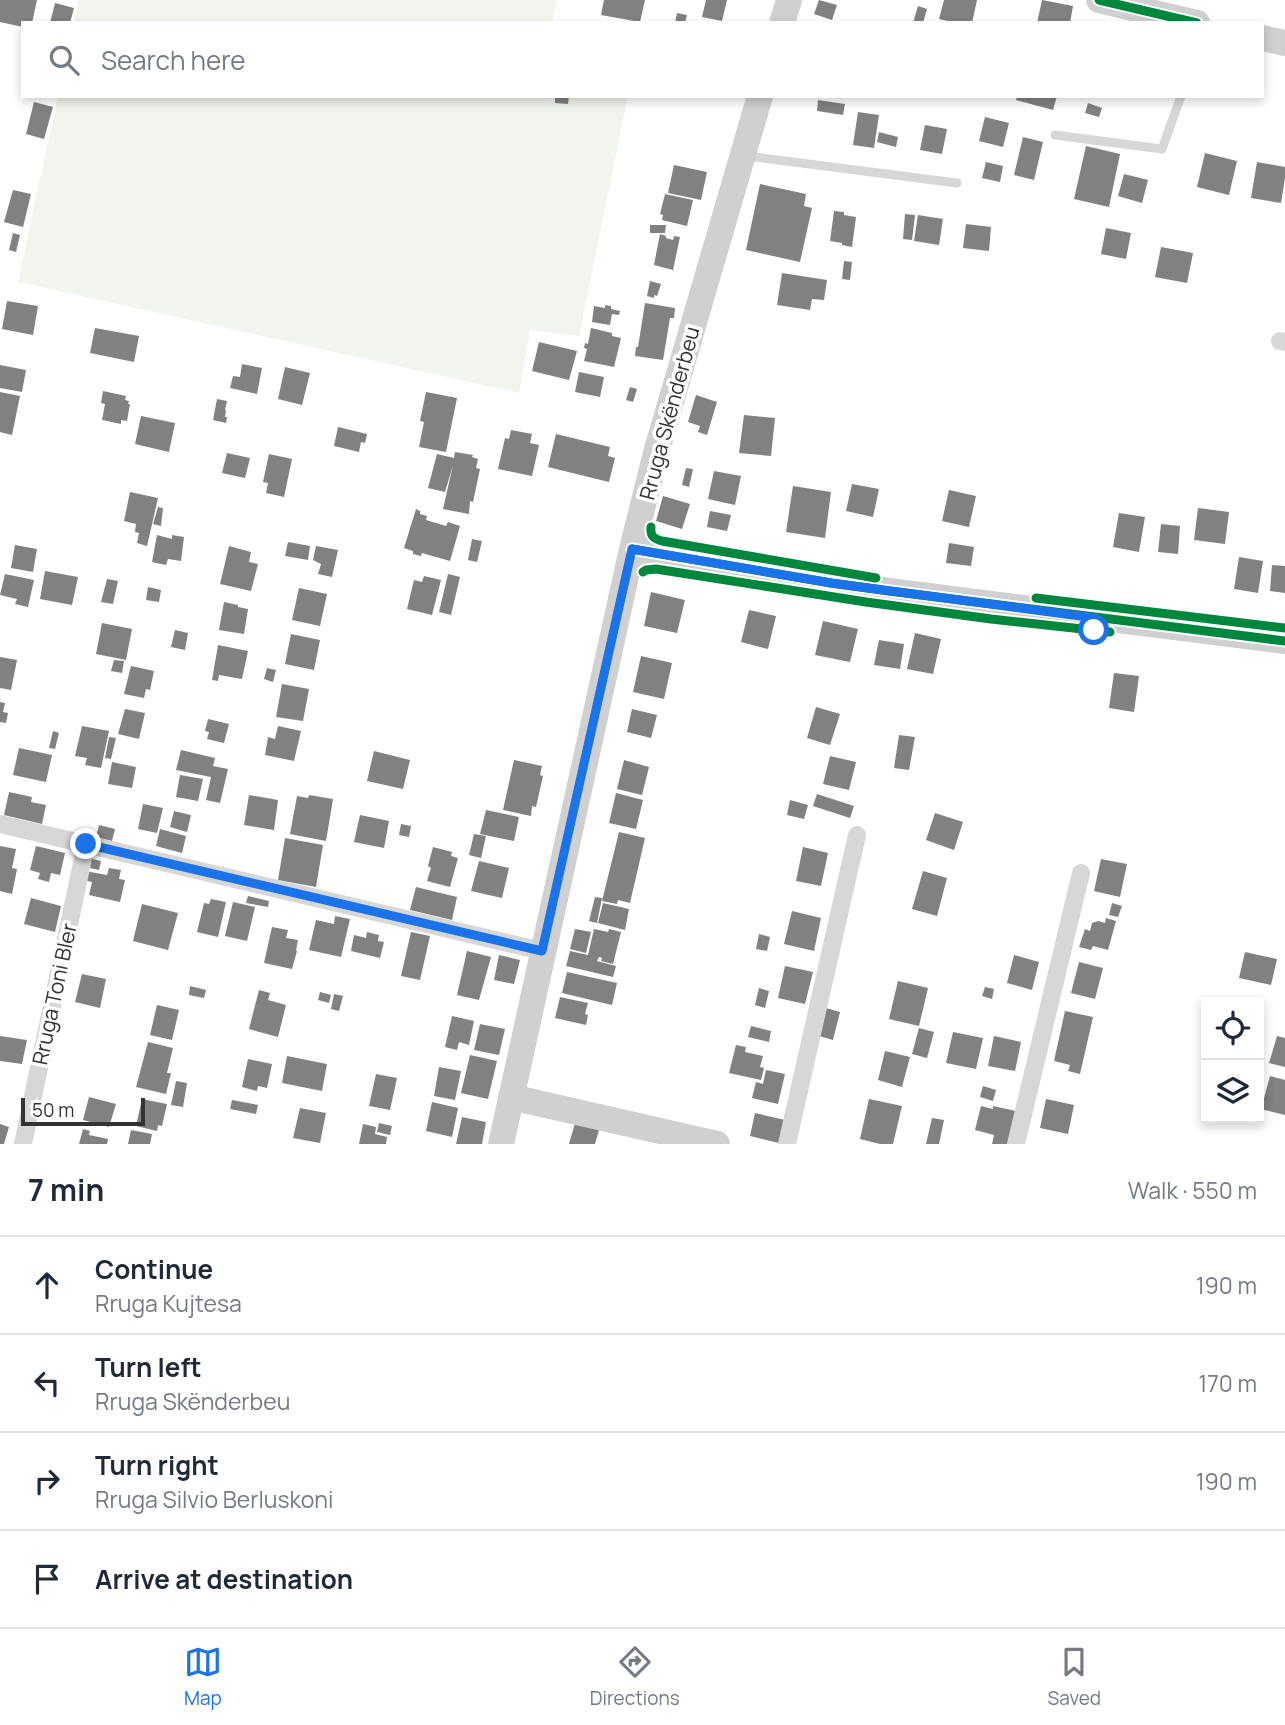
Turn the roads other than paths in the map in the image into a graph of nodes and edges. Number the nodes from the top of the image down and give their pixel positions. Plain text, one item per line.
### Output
1 (789, 0) edge
2 (1099, 0) edge
3 (783, 21) edge
4 (1188, 21) edge
5 (1264, 38) edge
6 (1285, 43) edge
7 (759, 98) edge
8 (1180, 98) edge
9 (1055, 135) dead end
10 (742, 156) junction
11 (957, 183) dead end
12 (632, 549) junction
13 (1285, 641) edge
14 (0, 824) edge
15 (857, 835) dead end
16 (86, 844) junction
17 (1081, 873) dead end
18 (542, 951) junction
19 (511, 1097) junction
20 (23, 1144) edge
21 (501, 1144) edge
22 (717, 1144) edge
23 (787, 1144) edge
24 (1016, 1144) edge

1 - 3 main road
2 - 4 main road
5 - 6 main road
7 - 10 main road, Rruga Skënderbeu
8 - 9 lane
10 - 11 lane
10 - 12 main road, Rruga Skënderbeu
12 - 13 main road
12 - 18 main road, Rruga Skënderbeu
14 - 16 street
15 - 23 street
16 - 18 street
16 - 20 street, Rruga Toni Bler
17 - 24 street
18 - 19 main road, Rruga Skënderbeu
19 - 21 main road, Rruga Skënderbeu
19 - 22 main road

